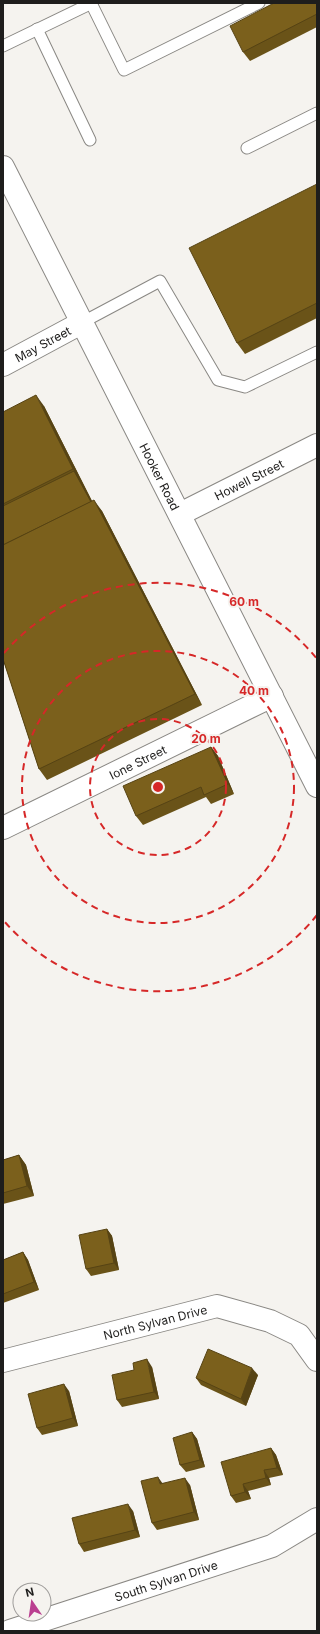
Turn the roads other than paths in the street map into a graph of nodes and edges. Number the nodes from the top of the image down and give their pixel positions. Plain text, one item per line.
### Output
1 (92, 3) edge
2 (260, 3) edge
3 (37, 29) junction
4 (3, 46) edge
5 (317, 113) edge
6 (90, 140) dead end
7 (247, 148) dead end
8 (3, 167) edge
9 (83, 322) junction
10 (317, 352) edge
11 (3, 365) edge
12 (317, 445) edge
13 (180, 514) junction
14 (272, 696) junction
15 (317, 786) edge
16 (3, 828) edge
17 (317, 1360) edge
18 (3, 1362) edge
19 (317, 1519) edge
20 (45, 1626) edge
21 (10, 1631) edge

1 - 2 lane
1 - 3 lane
3 - 4 lane
3 - 6 lane
5 - 7 lane
8 - 9 street, Hooker Road
9 - 10 lane
9 - 11 street, May Street
9 - 13 street, Hooker Road
12 - 13 street, Howell Street
13 - 14 street, Hooker Road
14 - 15 street, Hooker Road
14 - 16 street, Ione Street
17 - 18 street, North Sylvan Drive
19 - 20 street, South Sylvan Drive
20 - 21 street, South Sylvan Drive

